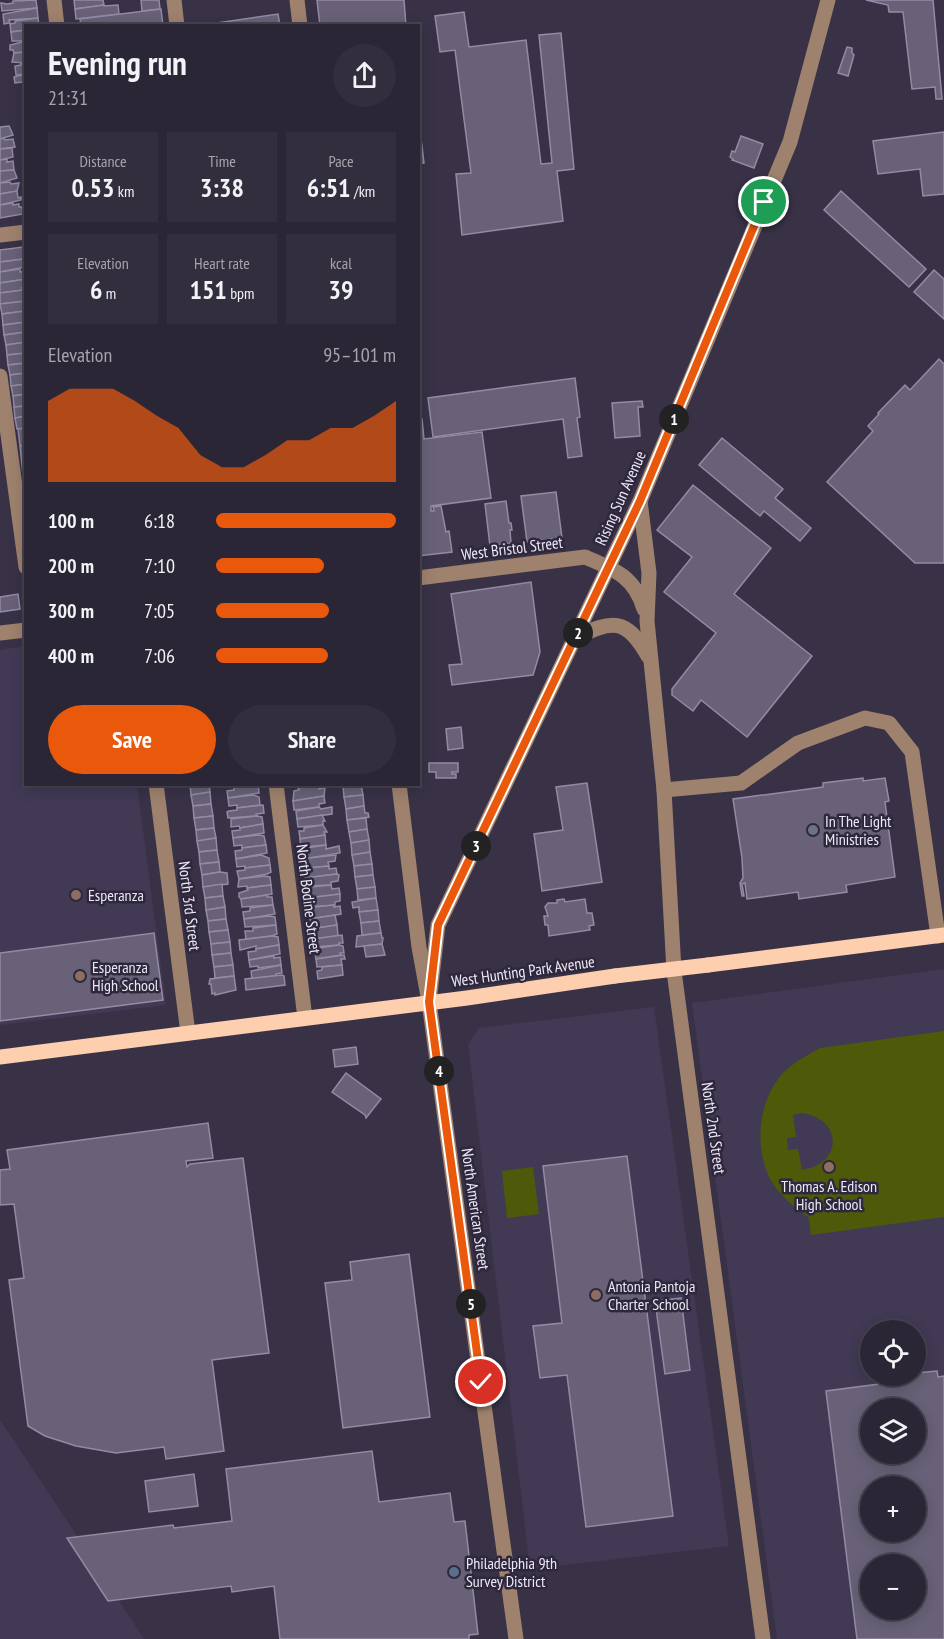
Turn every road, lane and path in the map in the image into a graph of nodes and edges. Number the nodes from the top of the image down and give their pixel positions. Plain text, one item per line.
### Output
1 (54, 0) edge
2 (174, 0) edge
3 (297, 0) edge
4 (828, 0) edge
5 (57, 24) edge
6 (177, 24) edge
7 (300, 24) edge
8 (24, 232) edge
9 (0, 235) edge
10 (0, 376) edge
11 (640, 501) junction
12 (24, 552) edge
13 (608, 567) junction
14 (420, 578) edge
15 (647, 621) junction
16 (24, 630) edge
17 (0, 633) edge
18 (575, 638) junction
19 (650, 658) junction
20 (156, 786) edge
21 (276, 786) edge
22 (399, 786) edge
23 (664, 790) junction
24 (941, 935) edge
25 (429, 1002) junction
26 (305, 1018) junction
27 (188, 1033) junction
28 (0, 1057) edge
29 (516, 1639) edge
30 (763, 1639) edge

1 - 5 street
2 - 6 street
3 - 7 street
4 - 11 street, Rising Sun Avenue
8 - 9 street
10 - 12 street
11 - 13 street, Rising Sun Avenue
11 - 15 street, North 2nd Street
13 - 14 street, West Bristol Street
13 - 15 street, North 2nd Street
13 - 18 street, Rising Sun Avenue
15 - 19 street, North 2nd Street
16 - 17 street
18 - 19 street
18 - 25 street, Rising Sun Avenue
19 - 23 street, North 2nd Street
20 - 27 street, North 3rd Street
21 - 26 street, North Bodine Street
22 - 25 street, North American Street
23 - 24 street
23 - 30 street, North 2nd Street
24 - 25 main road, West Hunting Park Avenue, bridge
25 - 26 main road, West Hunting Park Avenue
25 - 29 street, North American Street
26 - 27 main road, West Hunting Park Avenue
27 - 28 main road, West Hunting Park Avenue

